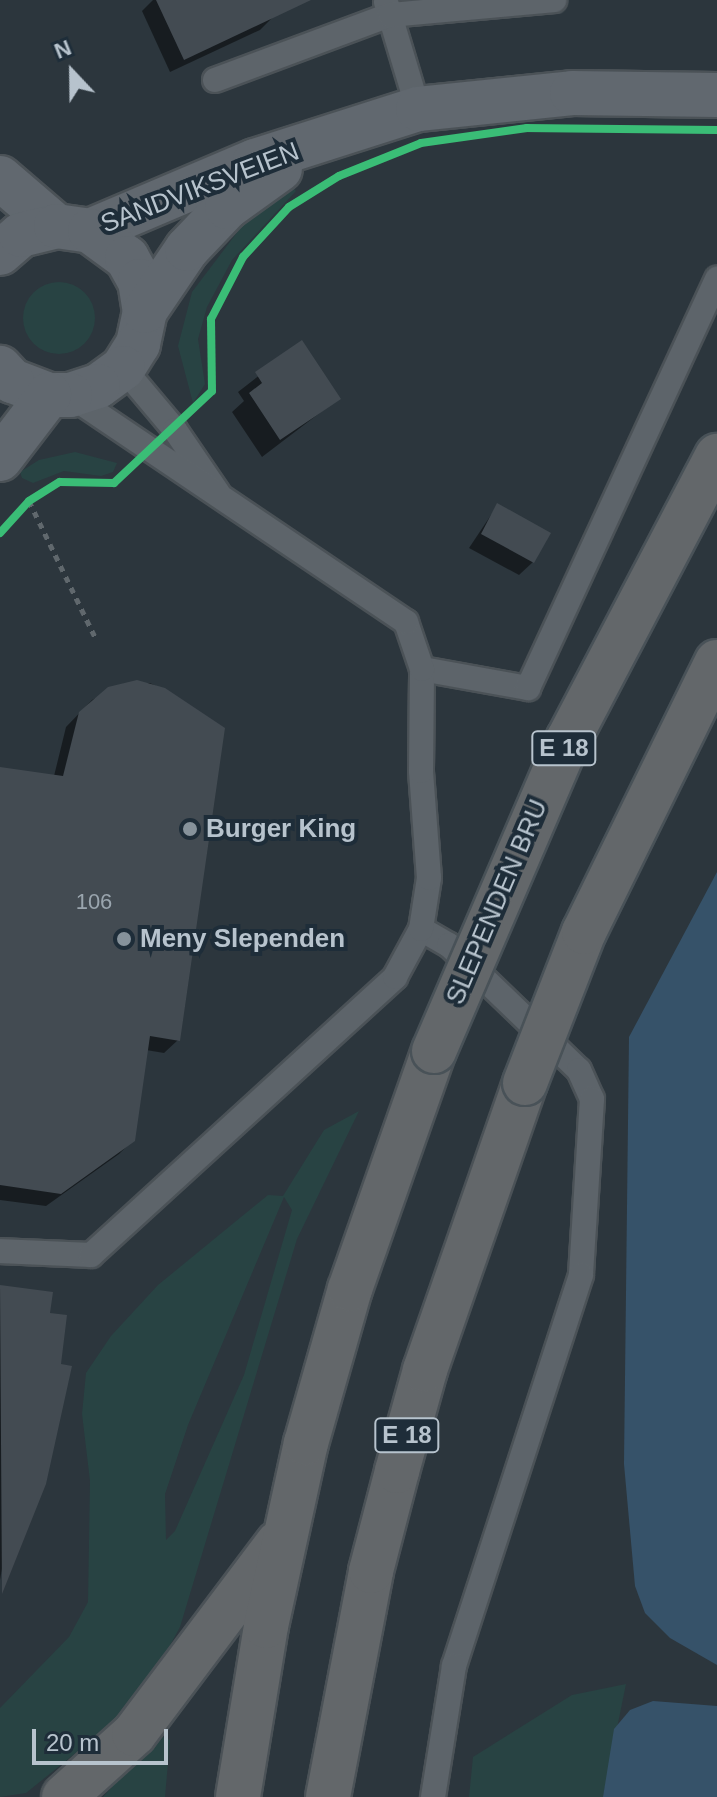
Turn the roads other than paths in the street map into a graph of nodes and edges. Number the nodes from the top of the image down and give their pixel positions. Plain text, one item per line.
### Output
1 (554, 0) edge
2 (387, 8) edge
3 (215, 80) dead end
4 (717, 95) edge
5 (418, 109) junction
6 (310, 146) junction
7 (0, 178) edge
8 (73, 229) junction
9 (0, 253) edge
10 (717, 279) edge
11 (145, 311) junction
12 (0, 368) edge
13 (123, 368) junction
14 (59, 395) junction
15 (717, 456) edge
16 (9, 475) edge
17 (226, 505) junction
18 (717, 662) edge
19 (422, 669) junction
20 (421, 929) junction
21 (0, 1251) edge
22 (286, 1532) junction
23 (64, 1797) edge
24 (238, 1797) edge
25 (328, 1797) edge
26 (433, 1797) edge

1 - 2 lane
2 - 3 lane
2 - 5 lane
4 - 5 main road, SANDVIKSVEIEN
5 - 6 main road, SANDVIKSVEIEN
6 - 8 main road, SANDVIKSVEIEN
6 - 11 main road, SANDVIKSVEIEN
7 - 8 main road
8 - 9 main road, SANDVIKSVEIEN
8 - 11 main road
10 - 19 lane
11 - 13 main road
12 - 14 main road
13 - 14 main road
13 - 17 lane
14 - 16 main road
14 - 17 lane
15 - 22 highway, SLEPENDEN BRU / E 18, bridge
17 - 19 lane
18 - 25 highway, E 18, bridge
19 - 20 lane
20 - 21 lane
20 - 26 lane
22 - 23 highway, E 18
22 - 24 highway, E 18

